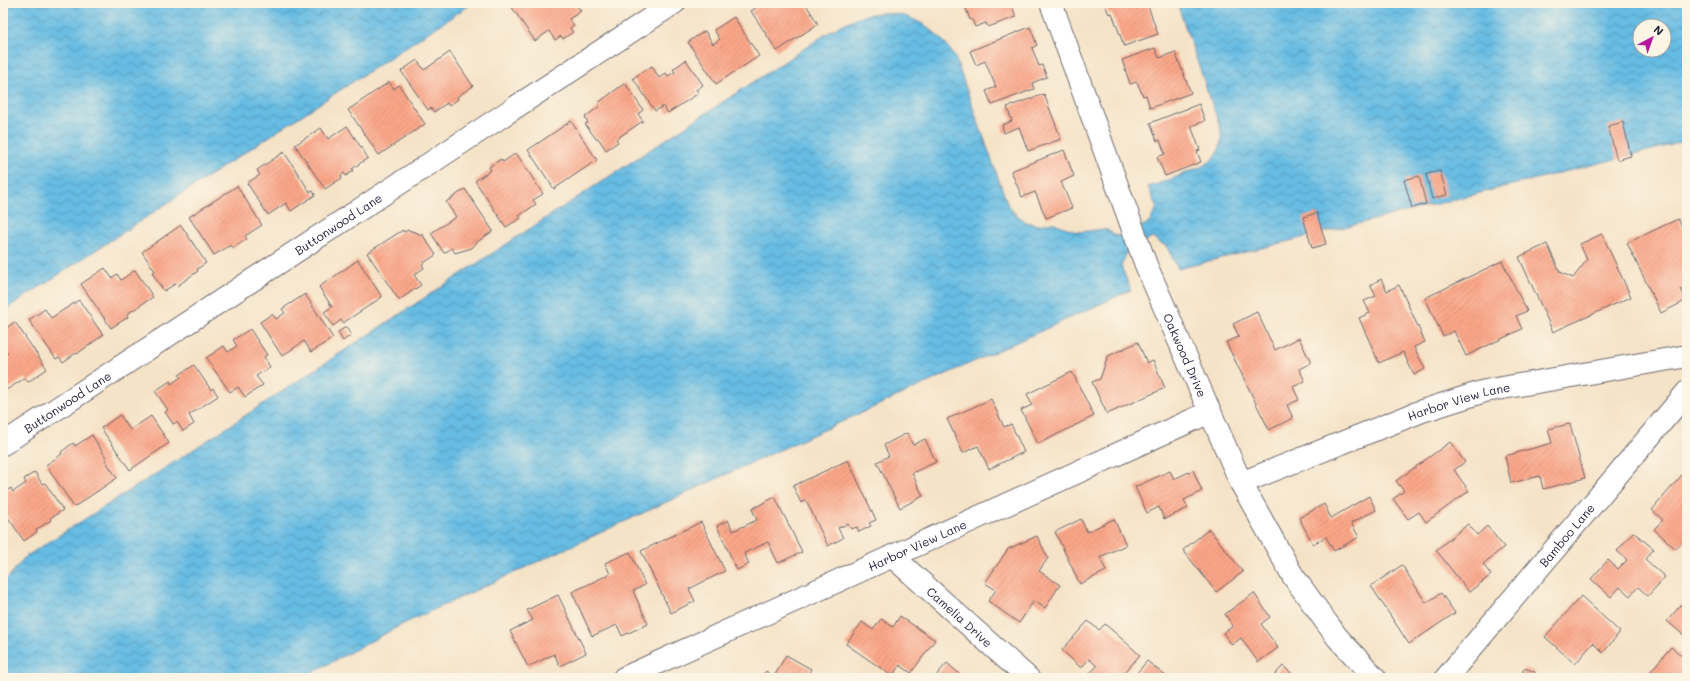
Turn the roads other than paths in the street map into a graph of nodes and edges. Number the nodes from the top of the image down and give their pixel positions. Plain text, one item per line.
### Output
1 (674, 3) edge
2 (1051, 3) edge
3 (1687, 356) edge
4 (1687, 392) edge
5 (1210, 412) junction
6 (3, 444) edge
7 (1241, 483) junction
8 (892, 556) junction
9 (658, 672) edge
10 (624, 678) edge
11 (1028, 678) edge
12 (1375, 678) edge
13 (1446, 678) edge

1 - 6 street, Buttonwood Lane
2 - 5 street, Oakwood Drive
3 - 7 street, Harbor View Lane
4 - 13 street, Bamboo Lane
5 - 7 street, Oakwood Drive
5 - 8 street, Harbor View Lane
7 - 12 street, Oakwood Drive
8 - 9 street, Harbor View Lane
8 - 11 street, Camelia Drive
9 - 10 street, Harbor View Lane

